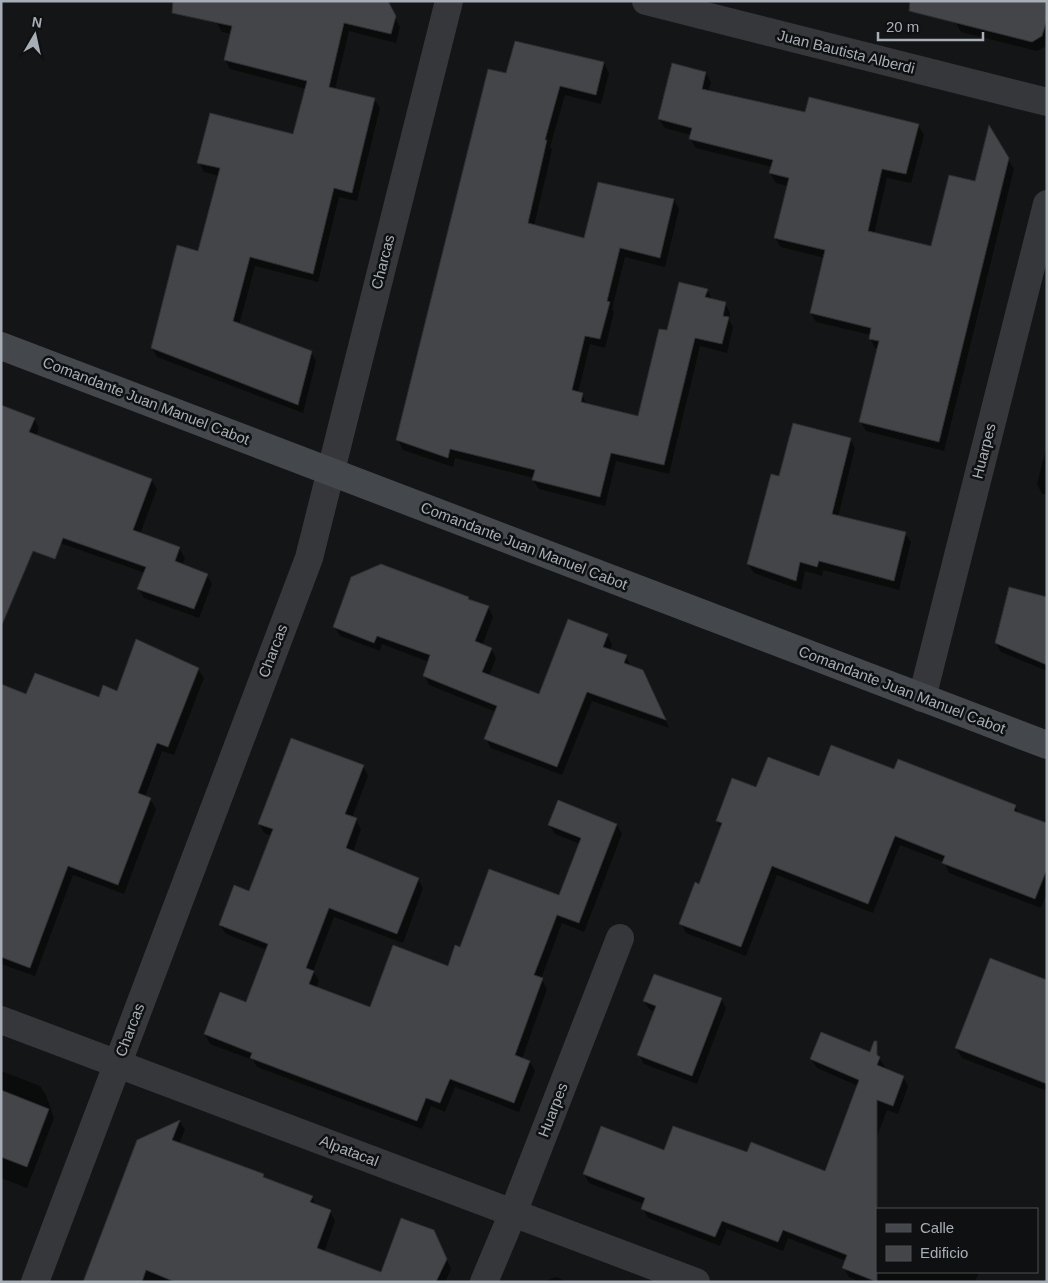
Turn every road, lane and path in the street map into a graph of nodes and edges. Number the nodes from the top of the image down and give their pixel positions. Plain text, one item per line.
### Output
1 (449, 1) edge
2 (646, 1) edge
3 (1047, 102) edge
4 (1047, 204) edge
5 (1, 346) edge
6 (330, 472) junction
7 (922, 698) junction
8 (1047, 745) edge
9 (620, 938) dead end
10 (1, 1020) edge
11 (117, 1064) junction
12 (513, 1213) junction
13 (34, 1282) edge
14 (484, 1282) edge
15 (696, 1282) edge

1 - 6 street, Charcas
2 - 3 street, Juan Bautista Alberdi
4 - 7 street, Huarpes
5 - 6 main road, Comandante Juan Manuel Cabot
6 - 7 main road, Comandante Juan Manuel Cabot
6 - 11 street, Charcas
7 - 8 main road, Comandante Juan Manuel Cabot
9 - 12 street, Huarpes
10 - 11 street, Alpatacal
11 - 12 street, Alpatacal
11 - 13 street, Charcas
12 - 14 street, Huarpes
12 - 15 street, Alpatacal

